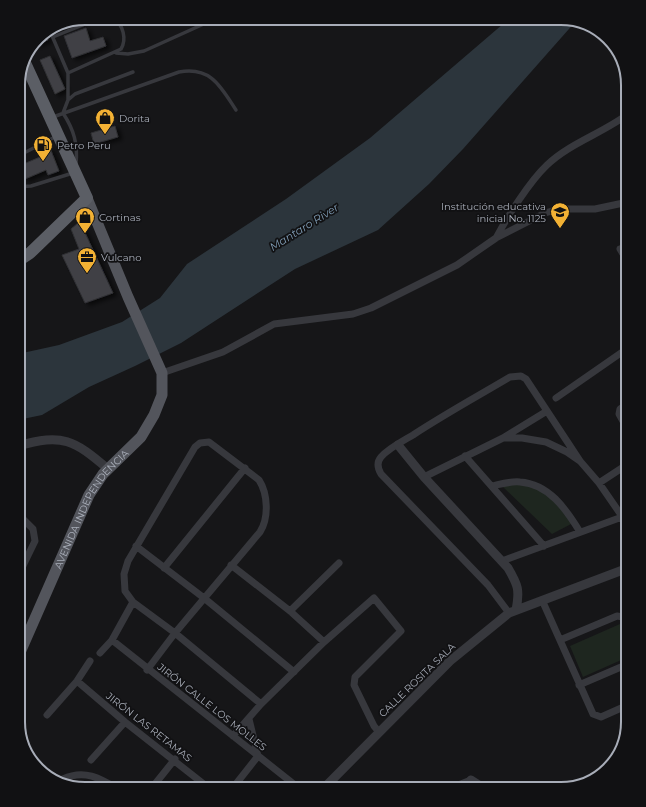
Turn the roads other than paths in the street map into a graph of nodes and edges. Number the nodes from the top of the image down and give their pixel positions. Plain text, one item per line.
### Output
1 (82, 25) edge
2 (120, 25) edge
3 (202, 25) edge
4 (53, 37) joint
5 (116, 52) junction
6 (27, 68) edge
7 (133, 72) dead end
8 (68, 73) junction
9 (68, 100) junction
10 (236, 110) dead end
11 (62, 113) junction
12 (50, 118) junction
13 (621, 118) edge
14 (58, 136) junction
15 (25, 152) edge
16 (75, 172) junction
17 (25, 186) edge
18 (87, 198) junction
19 (621, 204) edge
20 (496, 238) junction
21 (25, 256) edge
22 (621, 353) edge
23 (160, 370) junction
24 (556, 398) dead end
25 (621, 408) edge
26 (547, 410) junction
27 (621, 418) edge
28 (503, 438) junction
29 (25, 444) edge
30 (398, 445) junction
31 (465, 456) junction
32 (580, 461) junction
33 (246, 468) junction
34 (108, 469) junction
35 (621, 469) edge
36 (424, 477) junction
37 (599, 483) junction
38 (492, 486) junction
39 (621, 516) edge
40 (621, 517) edge
41 (25, 521) edge
42 (580, 532) junction
43 (136, 546) junction
44 (544, 546) junction
45 (502, 562) junction
46 (25, 563) edge
47 (339, 563) dead end
48 (231, 564) junction
49 (164, 568) junction
50 (621, 571) edge
51 (204, 598) junction
52 (542, 600) junction
53 (132, 602) junction
54 (290, 611) junction
55 (512, 611) junction
56 (621, 616) edge
57 (175, 633) junction
58 (112, 640) junction
59 (560, 640) junction
60 (25, 641) edge
61 (324, 642) junction
62 (100, 653) dead end
63 (90, 661) dead end
64 (621, 667) edge
65 (147, 670) junction
66 (294, 672) junction
67 (77, 681) junction
68 (579, 685) junction
69 (261, 704) junction
70 (621, 708) edge
71 (47, 715) dead end
72 (249, 719) junction
73 (125, 722) junction
74 (380, 732) junction
75 (233, 736) junction
76 (258, 756) junction
77 (175, 759) junction
78 (91, 760) dead end
79 (66, 779) edge
80 (471, 780) joint
81 (106, 782) edge
82 (156, 782) edge
83 (202, 782) edge
84 (238, 782) edge
85 (291, 782) edge
86 (330, 782) edge
87 (466, 782) edge
88 (474, 782) edge

1 - 4 lane
2 - 5 lane
3 - 5 lane
4 - 8 lane
5 - 8 lane
6 - 12 highway
7 - 9 lane
8 - 9 lane
9 - 11 lane
10 - 11 lane
11 - 12 lane
11 - 16 lane
12 - 14 highway
13 - 20 street
14 - 15 lane
14 - 16 highway
16 - 17 lane
16 - 18 highway
18 - 21 highway
18 - 23 main road
19 - 20 street
20 - 23 street
22 - 24 street
23 - 34 main road, AVENIDA INDEPENDENCIA
25 - 27 street
26 - 28 street
26 - 30 street
26 - 32 street
28 - 31 street
28 - 32 street
29 - 34 street
30 - 36 street
30 - 55 street
31 - 36 street
31 - 38 street
32 - 37 street
33 - 43 street
33 - 48 street
33 - 49 street
34 - 60 main road, AVENIDA INDEPENDENCIA
35 - 37 street
36 - 45 street
37 - 39 street
38 - 42 street
38 - 44 street
40 - 42 street
41 - 46 street
42 - 44 street
43 - 49 street
43 - 53 street
44 - 45 street
45 - 55 street
47 - 54 street
48 - 51 street
48 - 54 street
49 - 51 street
50 - 52 street, CALLE ROSITA SALA
51 - 57 street
51 - 66 street
52 - 55 street, CALLE ROSITA SALA
52 - 59 street
53 - 57 street
53 - 58 street
54 - 61 street
55 - 74 street, CALLE ROSITA SALA
56 - 59 street
57 - 65 street
57 - 69 street
58 - 62 street
58 - 65 street, JIRÓN CALLE LOS MOLLES
59 - 68 street
61 - 66 street
61 - 74 street
63 - 67 street
64 - 68 street
65 - 75 street, JIRÓN CALLE LOS MOLLES
66 - 69 street
67 - 71 street
67 - 73 street, JIRÓN LAS RETAMAS
68 - 70 street
69 - 72 street
72 - 75 street
72 - 76 street
73 - 77 street, JIRÓN LAS RETAMAS
73 - 78 street
74 - 86 street, CALLE ROSITA SALA
75 - 76 street, JIRÓN CALLE LOS MOLLES
76 - 84 street
76 - 85 street, JIRÓN CALLE LOS MOLLES
77 - 82 street
77 - 83 street, JIRÓN LAS RETAMAS
79 - 81 street
80 - 87 street
80 - 88 street

